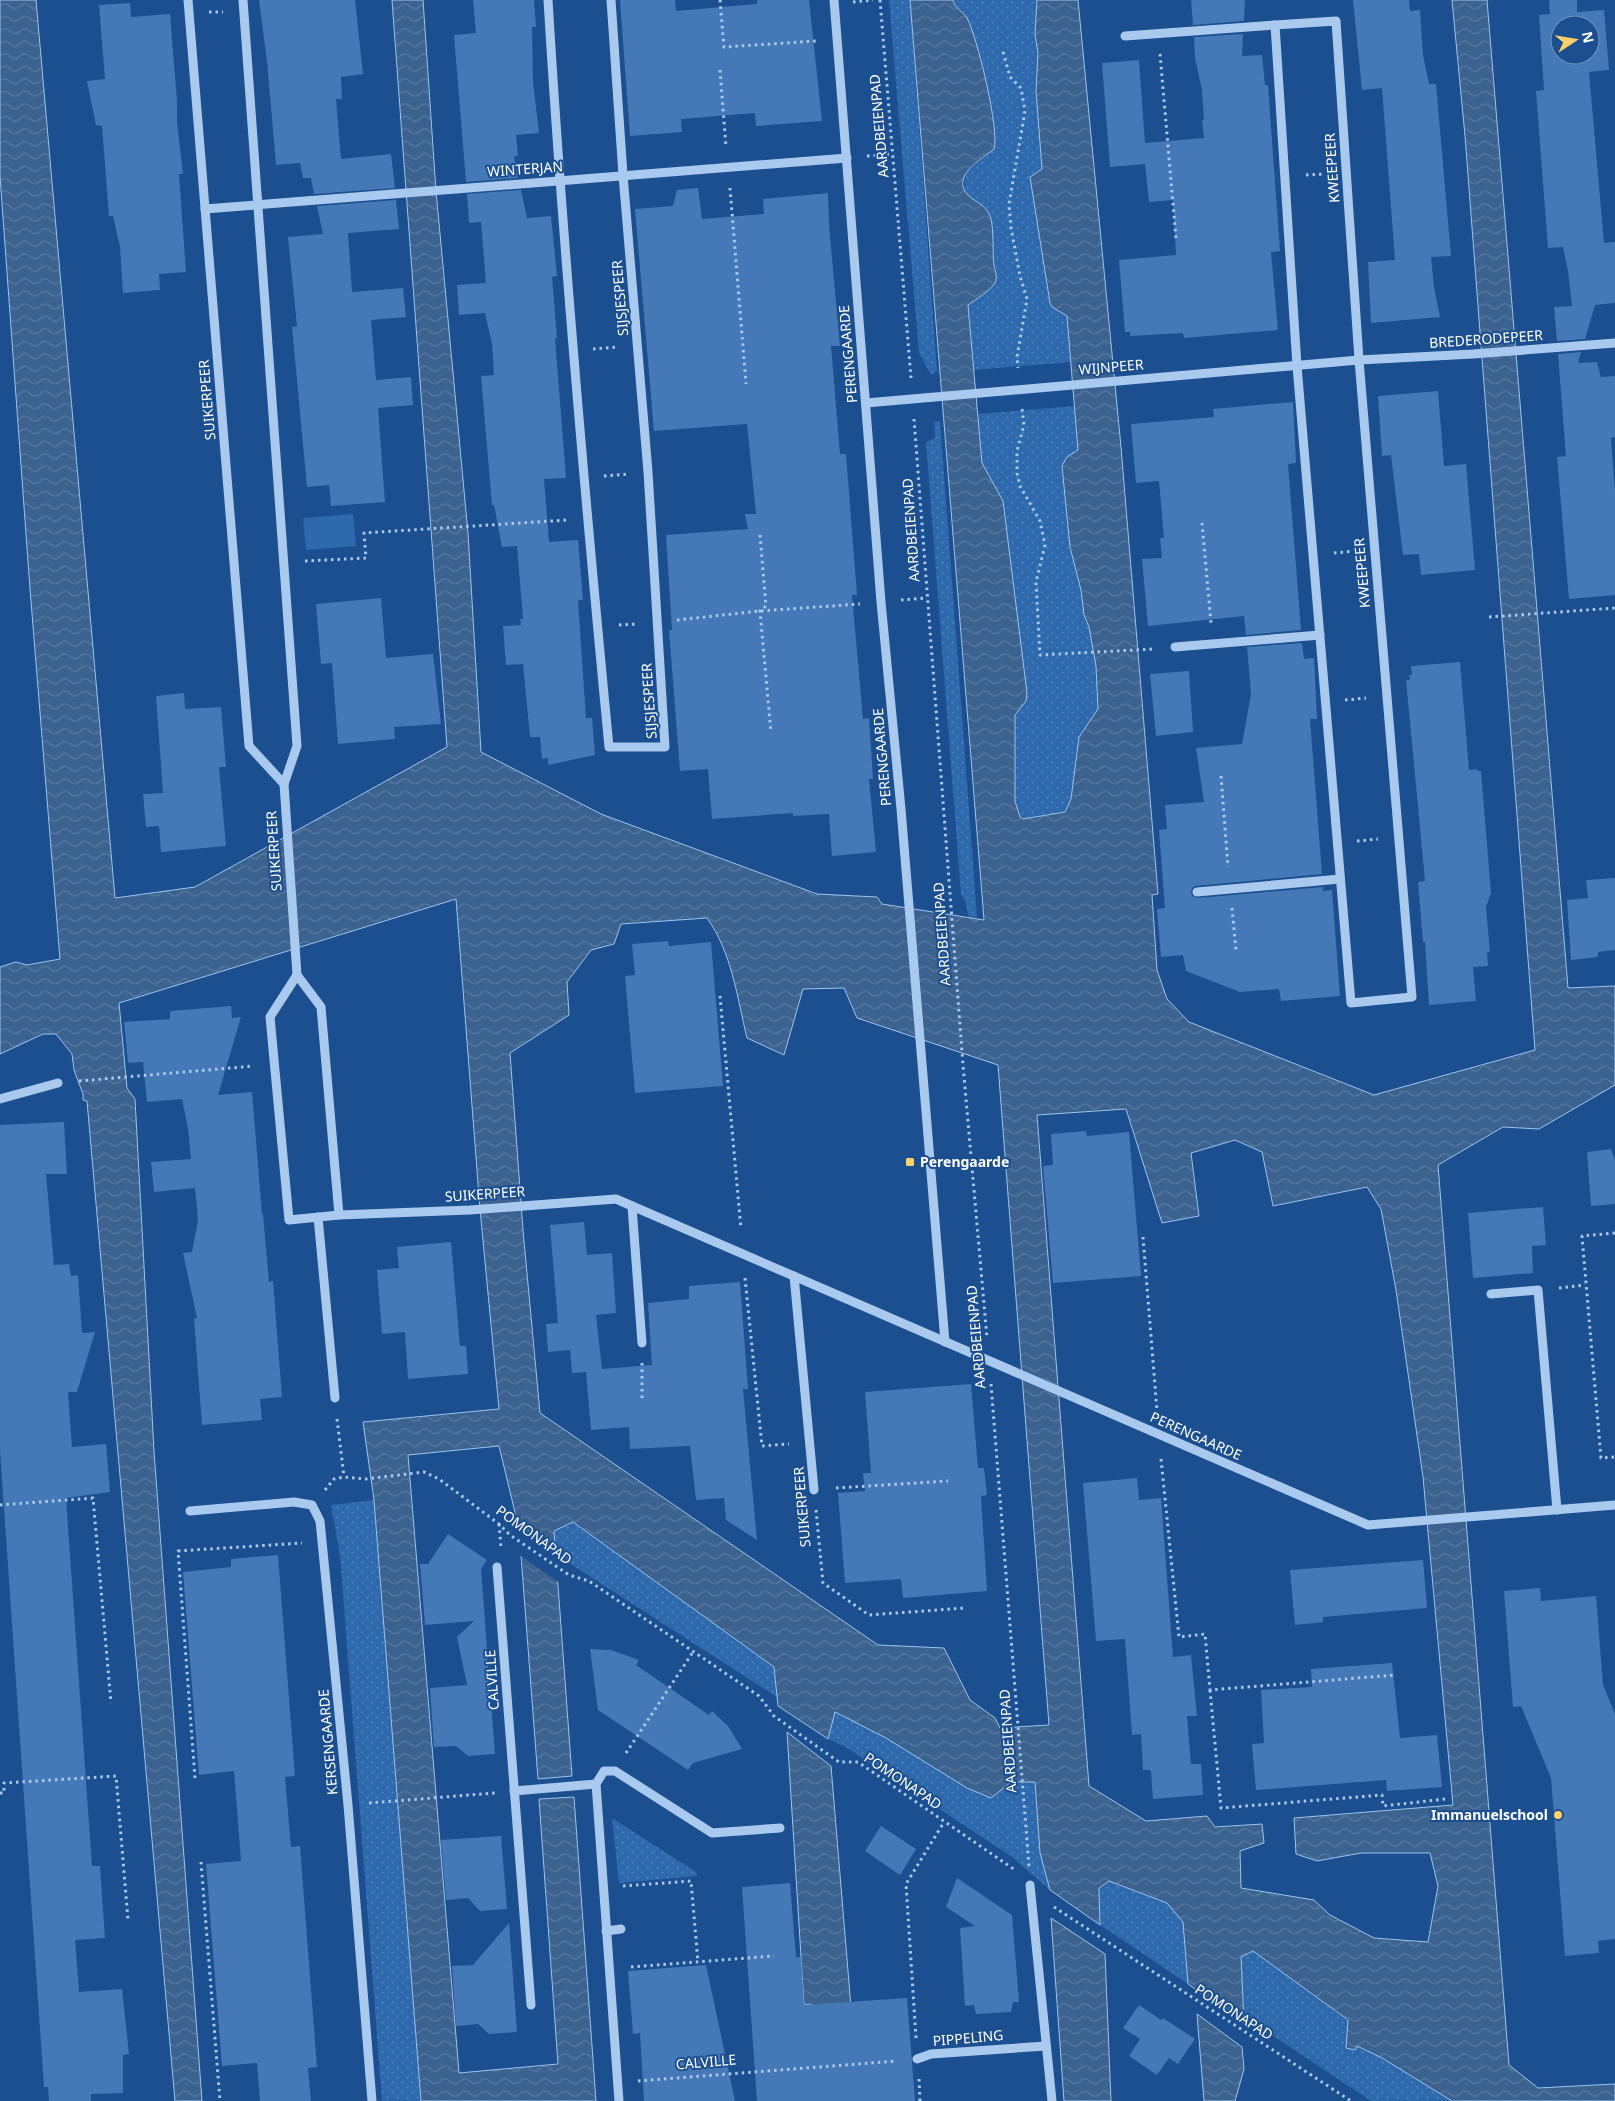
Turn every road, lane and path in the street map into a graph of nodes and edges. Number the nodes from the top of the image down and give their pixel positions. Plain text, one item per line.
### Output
1 (188, 0) edge
2 (243, 0) edge
3 (548, 0) edge
4 (611, 0) edge
5 (720, 0) edge
6 (834, 0) edge
7 (880, 0) edge
8 (244, 11) junction
9 (189, 13) junction
10 (1275, 25) junction
11 (1158, 34) junction
12 (1125, 36) dead end
13 (837, 40) junction
14 (720, 70) dead end
15 (846, 158) junction
16 (728, 168) junction
17 (1347, 172) junction
18 (623, 175) junction
19 (1286, 176) junction
20 (559, 180) junction
21 (258, 204) junction
22 (205, 208) junction
23 (1176, 238) dead end
24 (1615, 343) edge
25 (638, 345) junction
26 (574, 351) junction
27 (1359, 360) junction
28 (1297, 366) junction
29 (746, 384) dead end
30 (912, 398) junction
31 (866, 403) junction
32 (648, 472) junction
33 (584, 478) junction
34 (587, 519) junction
35 (1202, 524) dead end
36 (760, 535) dead end
37 (1374, 549) junction
38 (1313, 555) junction
39 (284, 562) junction
40 (928, 598) junction
41 (881, 602) junction
42 (1615, 608) edge
43 (760, 611) junction
44 (1489, 617) dead end
45 (657, 622) junction
46 (597, 628) junction
47 (1320, 636) junction
48 (1213, 644) junction
49 (1175, 647) dead end
50 (1137, 650) dead end
51 (1088, 654) dead end
52 (1387, 696) junction
53 (1326, 702) junction
54 (771, 733) dead end
55 (1221, 776) dead end
56 (284, 784) junction
57 (1399, 837) junction
58 (1337, 842) junction
59 (1340, 879) junction
60 (1230, 889) junction
61 (1197, 892) dead end
62 (1236, 950) dead end
63 (297, 976) junction
64 (275, 1064) junction
65 (58, 1083) joint
66 (0, 1100) edge
67 (632, 1206) junction
68 (339, 1215) junction
69 (318, 1217) junction
70 (1615, 1234) edge
71 (1143, 1237) dead end
72 (794, 1276) junction
73 (1585, 1284) junction
74 (1538, 1290) junction
75 (1491, 1294) dead end
76 (945, 1342) junction
77 (642, 1343) joint
78 (989, 1360) junction
79 (335, 1398) joint
80 (642, 1399) dead end
81 (1159, 1433) junction
82 (1615, 1457) edge
83 (344, 1477) junction
84 (814, 1490) joint
85 (1615, 1504) edge
86 (0, 1505) edge
87 (312, 1506) junction
88 (190, 1510) dead end
89 (1558, 1510) junction
90 (323, 1541) junction
91 (497, 1567) dead end
92 (965, 1608) dead end
93 (693, 1652) junction
94 (1395, 1675) dead end
95 (1210, 1690) junction
96 (111, 1703) dead end
97 (615, 1771) junction
98 (195, 1778) dead end
99 (596, 1784) junction
100 (514, 1791) junction
101 (0, 1793) edge
102 (1445, 1799) dead end
103 (389, 1801) dead end
104 (944, 1822) junction
105 (780, 1828) dead end
106 (201, 1862) dead end
107 (1029, 1865) dead end
108 (1030, 1885) junction
109 (603, 1888) junction
110 (128, 1920) dead end
111 (621, 1929) dead end
112 (606, 1931) junction
113 (774, 1956) dead end
114 (698, 1962) junction
115 (610, 1969) junction
116 (530, 2005) dead end
117 (1046, 2046) junction
118 (917, 2059) junction
119 (797, 2068) joint
120 (618, 2082) junction
121 (220, 2101) edge
122 (372, 2101) edge
123 (619, 2101) edge
124 (920, 2101) edge
125 (1052, 2101) edge
126 (1351, 2101) edge

1 - 9 street, SUIKERPEER
2 - 8 street, SUIKERPEER
3 - 20 street, SIJSJESPEER
4 - 18 street, SIJSJESPEER
5 - 13 path
6 - 13 street, PERENGAARDE
7 - 30 path, AARDBEIENPAD
8 - 9 path
8 - 21 street, SUIKERPEER
9 - 22 street, SUIKERPEER
10 - 11 street, KWEEPEER
10 - 17 street, KWEEPEER
10 - 19 street, KWEEPEER
11 - 12 street, KWEEPEER
11 - 23 path
13 - 15 street, PERENGAARDE
14 - 16 path
15 - 16 street, WINTERJAN
15 - 31 street, PERENGAARDE
16 - 18 street, WINTERJAN
16 - 29 path
17 - 19 path
17 - 27 street, KWEEPEER
18 - 20 street, WINTERJAN
18 - 25 street, SIJSJESPEER
19 - 28 street, KWEEPEER
20 - 21 street, WINTERJAN
20 - 26 street, SIJSJESPEER
21 - 22 street, WINTERJAN
21 - 39 street, SUIKERPEER
22 - 56 street, SUIKERPEER
24 - 27 street, BREDERODEPEER
25 - 26 path
25 - 32 street, SIJSJESPEER
26 - 33 street, SIJSJESPEER
27 - 28 street, WIJNPEER
27 - 37 street, KWEEPEER
28 - 30 street, WIJNPEER
28 - 38 street, KWEEPEER
30 - 31 street, WIJNPEER
30 - 40 path, AARDBEIENPAD
31 - 41 street, PERENGAARDE
32 - 33 path
32 - 45 street, SIJSJESPEER
33 - 34 street, SIJSJESPEER
34 - 39 path
34 - 46 street, SIJSJESPEER
35 - 48 path
36 - 43 path
37 - 38 path
37 - 52 street, KWEEPEER
38 - 47 street, KWEEPEER
39 - 56 street, SUIKERPEER
40 - 41 path
40 - 78 path, AARDBEIENPAD
41 - 43 path
41 - 76 street, PERENGAARDE
42 - 44 path
43 - 45 path
43 - 54 path
45 - 46 path
45 - 46 street, SIJSJESPEER
47 - 48 street
47 - 53 street, KWEEPEER
48 - 49 street
50 - 51 path
52 - 53 path
52 - 57 street, KWEEPEER
53 - 58 street, KWEEPEER
55 - 60 path
56 - 63 street, SUIKERPEER
57 - 58 path
57 - 59 street, KWEEPEER
58 - 59 street, KWEEPEER
59 - 60 street
60 - 61 street
60 - 62 path
63 - 64 street, SUIKERPEER
63 - 68 street
64 - 65 path
64 - 69 street, SUIKERPEER
65 - 66 street
67 - 68 street, SUIKERPEER
67 - 72 street, SUIKERPEER
67 - 77 street
68 - 69 street, SUIKERPEER
69 - 79 street
70 - 73 path
71 - 81 path
72 - 76 street, SUIKERPEER
72 - 84 street, SUIKERPEER
73 - 74 path
73 - 82 path
74 - 75 street
74 - 89 street
76 - 78 street, PERENGAARDE
77 - 80 path
78 - 81 street, PERENGAARDE
78 - 107 path, AARDBEIENPAD
79 - 83 path
81 - 89 street, PERENGAARDE
81 - 95 path
83 - 87 path
83 - 93 path, POMONAPAD
84 - 92 path, SUIKERPEER
85 - 89 street, PERENGAARDE
86 - 96 path
87 - 88 street
87 - 90 street, KERSENGAARDE
90 - 98 path
90 - 122 street, KERSENGAARDE
91 - 100 street, CALVILLE
93 - 97 path
93 - 104 path, POMONAPAD
94 - 95 path
95 - 102 path
97 - 99 street
97 - 105 street
99 - 100 street
99 - 109 street
100 - 103 path
100 - 116 street, CALVILLE
101 - 110 path
104 - 108 path, POMONAPAD
104 - 118 path
106 - 121 path
108 - 117 street
108 - 126 path, POMONAPAD
109 - 112 street
109 - 114 path
111 - 112 street
112 - 115 street
113 - 114 path
114 - 115 path
115 - 120 street
117 - 118 street, PIPPELING
117 - 125 street
118 - 119 path, PIPPELING
118 - 124 path
119 - 120 path, CALVILLE
120 - 123 street

